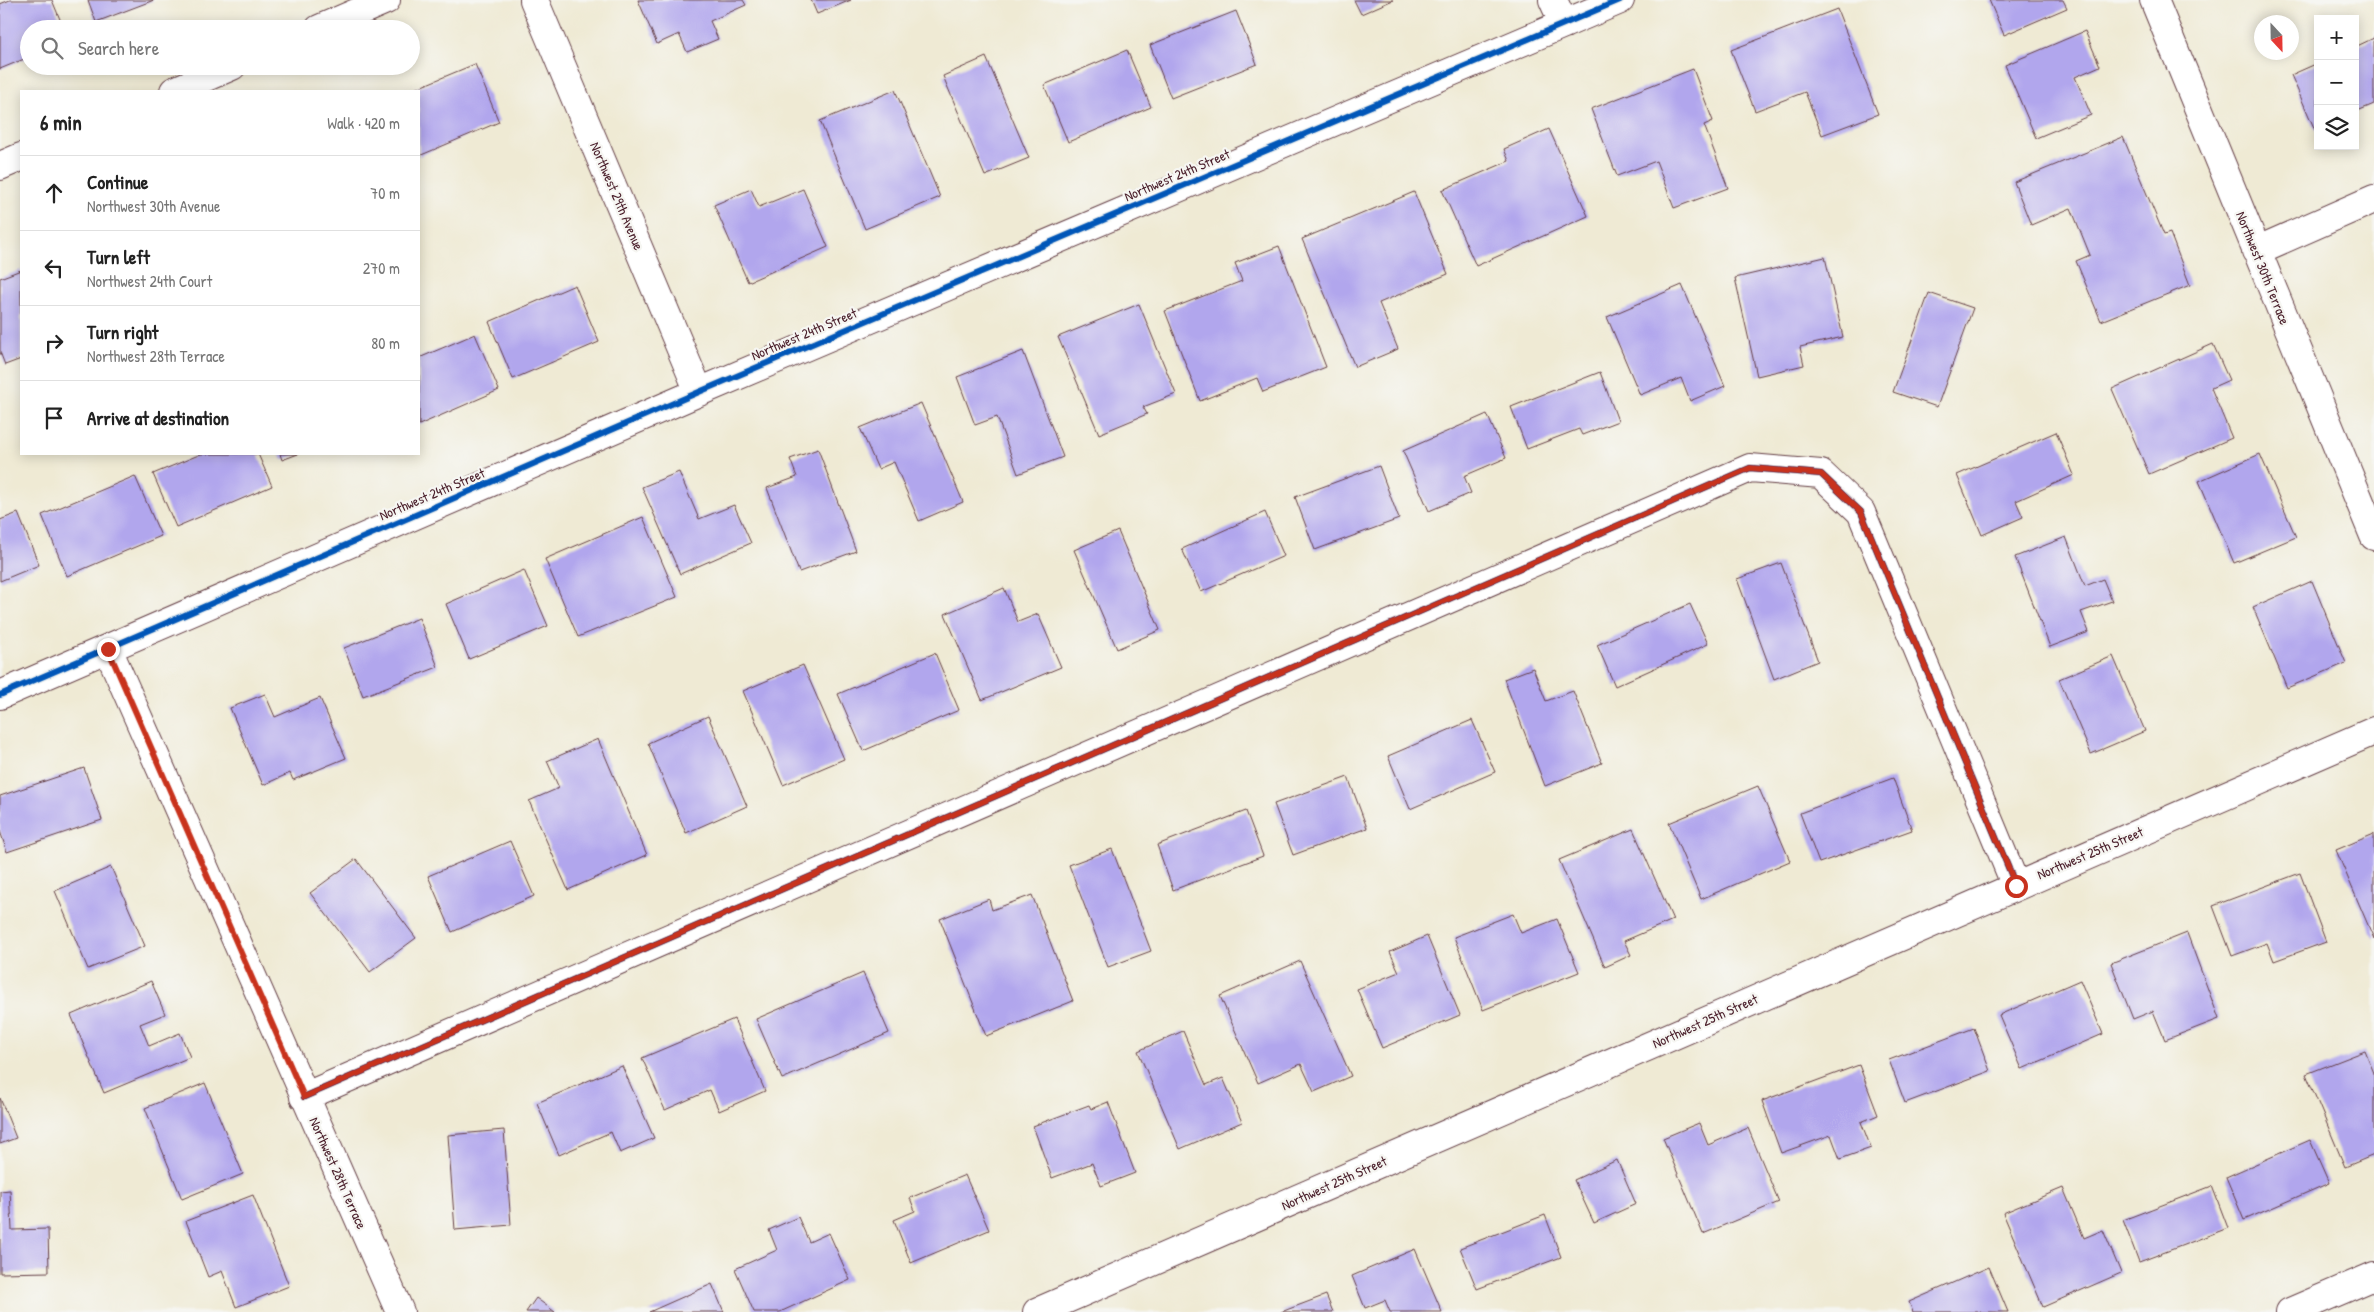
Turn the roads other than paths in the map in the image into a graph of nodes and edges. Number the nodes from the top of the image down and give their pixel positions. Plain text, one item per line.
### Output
1 (386, 0) edge
2 (534, 0) edge
3 (1620, 0) edge
4 (2154, 0) edge
5 (1559, 12) edge
6 (340, 20) edge
7 (211, 75) edge
8 (176, 90) edge
9 (20, 157) edge
10 (0, 166) edge
11 (2374, 199) edge
12 (2256, 251) junction
13 (699, 392) junction
14 (2374, 536) edge
15 (108, 649) junction
16 (0, 695) edge
17 (2374, 731) edge
18 (2016, 886) junction
19 (304, 1097) junction
20 (2374, 1276) edge
21 (400, 1312) edge
22 (1037, 1312) edge
23 (2290, 1312) edge

1 - 6 street
2 - 13 street, Northwest 29th Avenue
3 - 5 street, Northwest 24th Street
4 - 12 street, Northwest 30th Terrace
5 - 13 street, Northwest 24th Street
7 - 8 street
9 - 10 street
11 - 12 street
12 - 14 street, Northwest 30th Terrace
13 - 15 street, Northwest 24th Street
15 - 16 street, Northwest 24th Street
15 - 19 street, Northwest 28th Terrace
17 - 18 street, Northwest 25th Street
18 - 19 street
18 - 22 street, Northwest 25th Street
19 - 21 street, Northwest 28th Terrace
20 - 23 street

